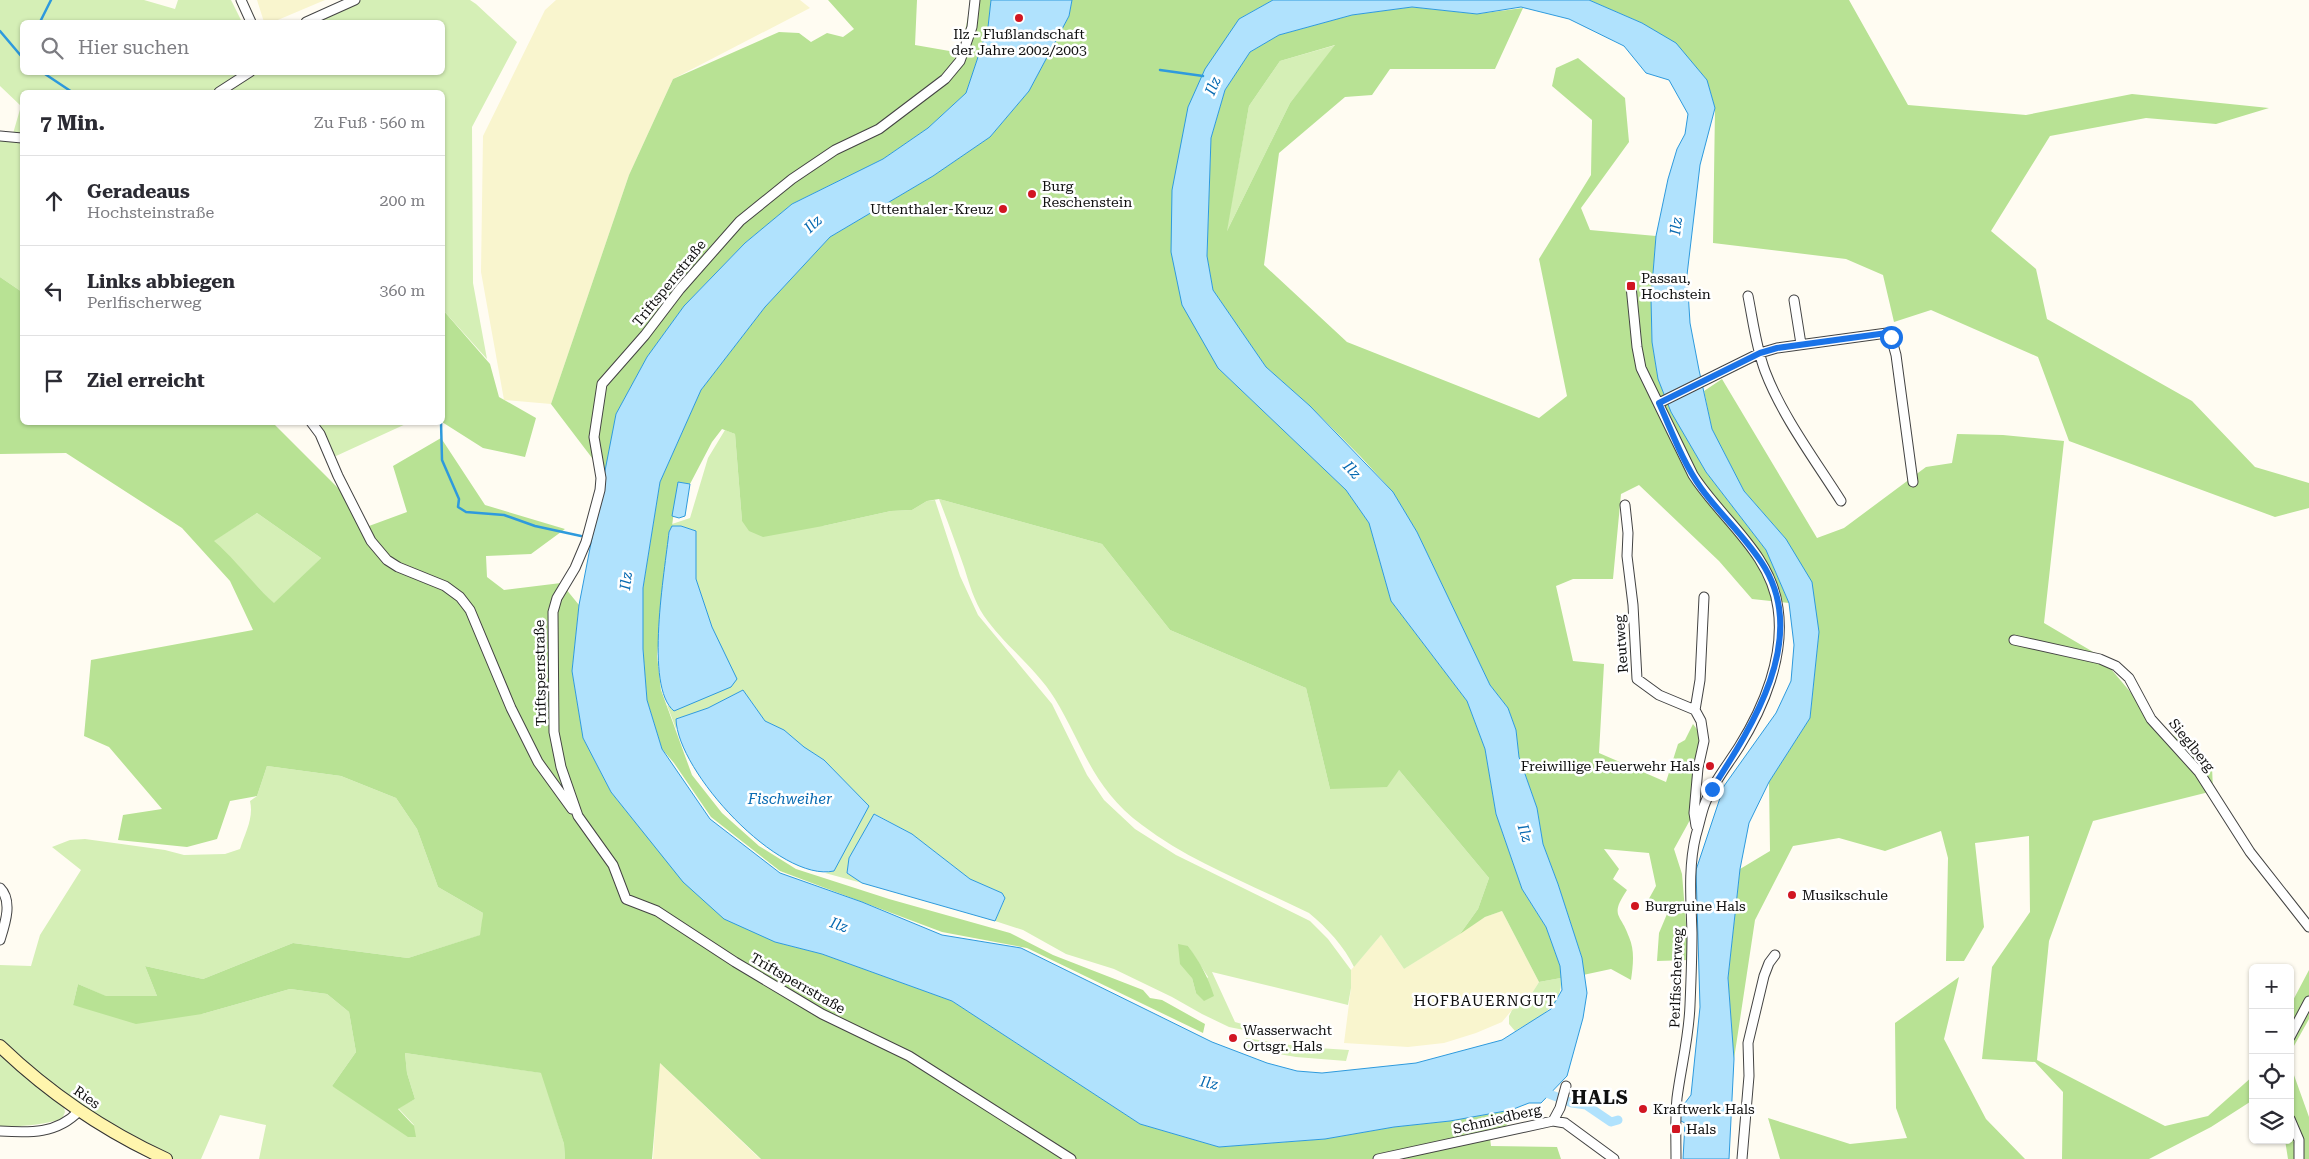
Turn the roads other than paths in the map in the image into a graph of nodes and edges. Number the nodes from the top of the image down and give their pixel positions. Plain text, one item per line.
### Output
1 (241, 0) edge
2 (355, 0) edge
3 (975, 0) edge
4 (250, 20) edge
5 (310, 20) edge
6 (245, 75) edge
7 (222, 90) edge
8 (0, 136) edge
9 (20, 138) edge
10 (1631, 286) dead end
11 (1748, 296) dead end
12 (1794, 300) dead end
13 (1801, 344) junction
14 (1760, 353) junction
15 (1662, 402) junction
16 (313, 425) edge
17 (1913, 482) dead end
18 (1841, 500) dead end
19 (1625, 505) dead end
20 (1704, 597) dead end
21 (2014, 640) dead end
22 (1695, 710) junction
23 (578, 816) junction
24 (1696, 834) junction
25 (0, 888) edge
26 (2309, 928) edge
27 (0, 940) edge
28 (1775, 955) dead end
29 (2309, 1001) edge
30 (2294, 1029) edge
31 (0, 1046) edge
32 (1565, 1090) dead end
33 (79, 1111) junction
34 (1553, 1121) junction
35 (2294, 1129) edge
36 (0, 1131) edge
37 (166, 1159) edge
38 (1071, 1159) edge
39 (1378, 1159) edge
40 (1614, 1159) edge
41 (1676, 1159) edge
42 (1742, 1159) edge
43 (2299, 1159) edge

1 - 4 street
2 - 5 street
3 - 23 street, Triftsperrstraße
6 - 7 street
8 - 9 street
10 - 15 street, Perlfischerweg
11 - 14 street
12 - 13 street
13 - 14 street
13 - 17 street
14 - 15 street
14 - 18 street
15 - 24 street, Perlfischerweg
16 - 23 street
19 - 22 street, Reutweg
20 - 22 street
21 - 26 street, Sieglberg
22 - 24 street
23 - 38 street, Triftsperrstraße
24 - 41 street, Perlfischerweg
25 - 27 street
28 - 42 street
29 - 30 street
31 - 33 street, Ries
32 - 34 street
33 - 36 street
33 - 37 street, Ries
34 - 39 street, Schmiedberg
34 - 40 street, Schmiedberg
35 - 43 street

